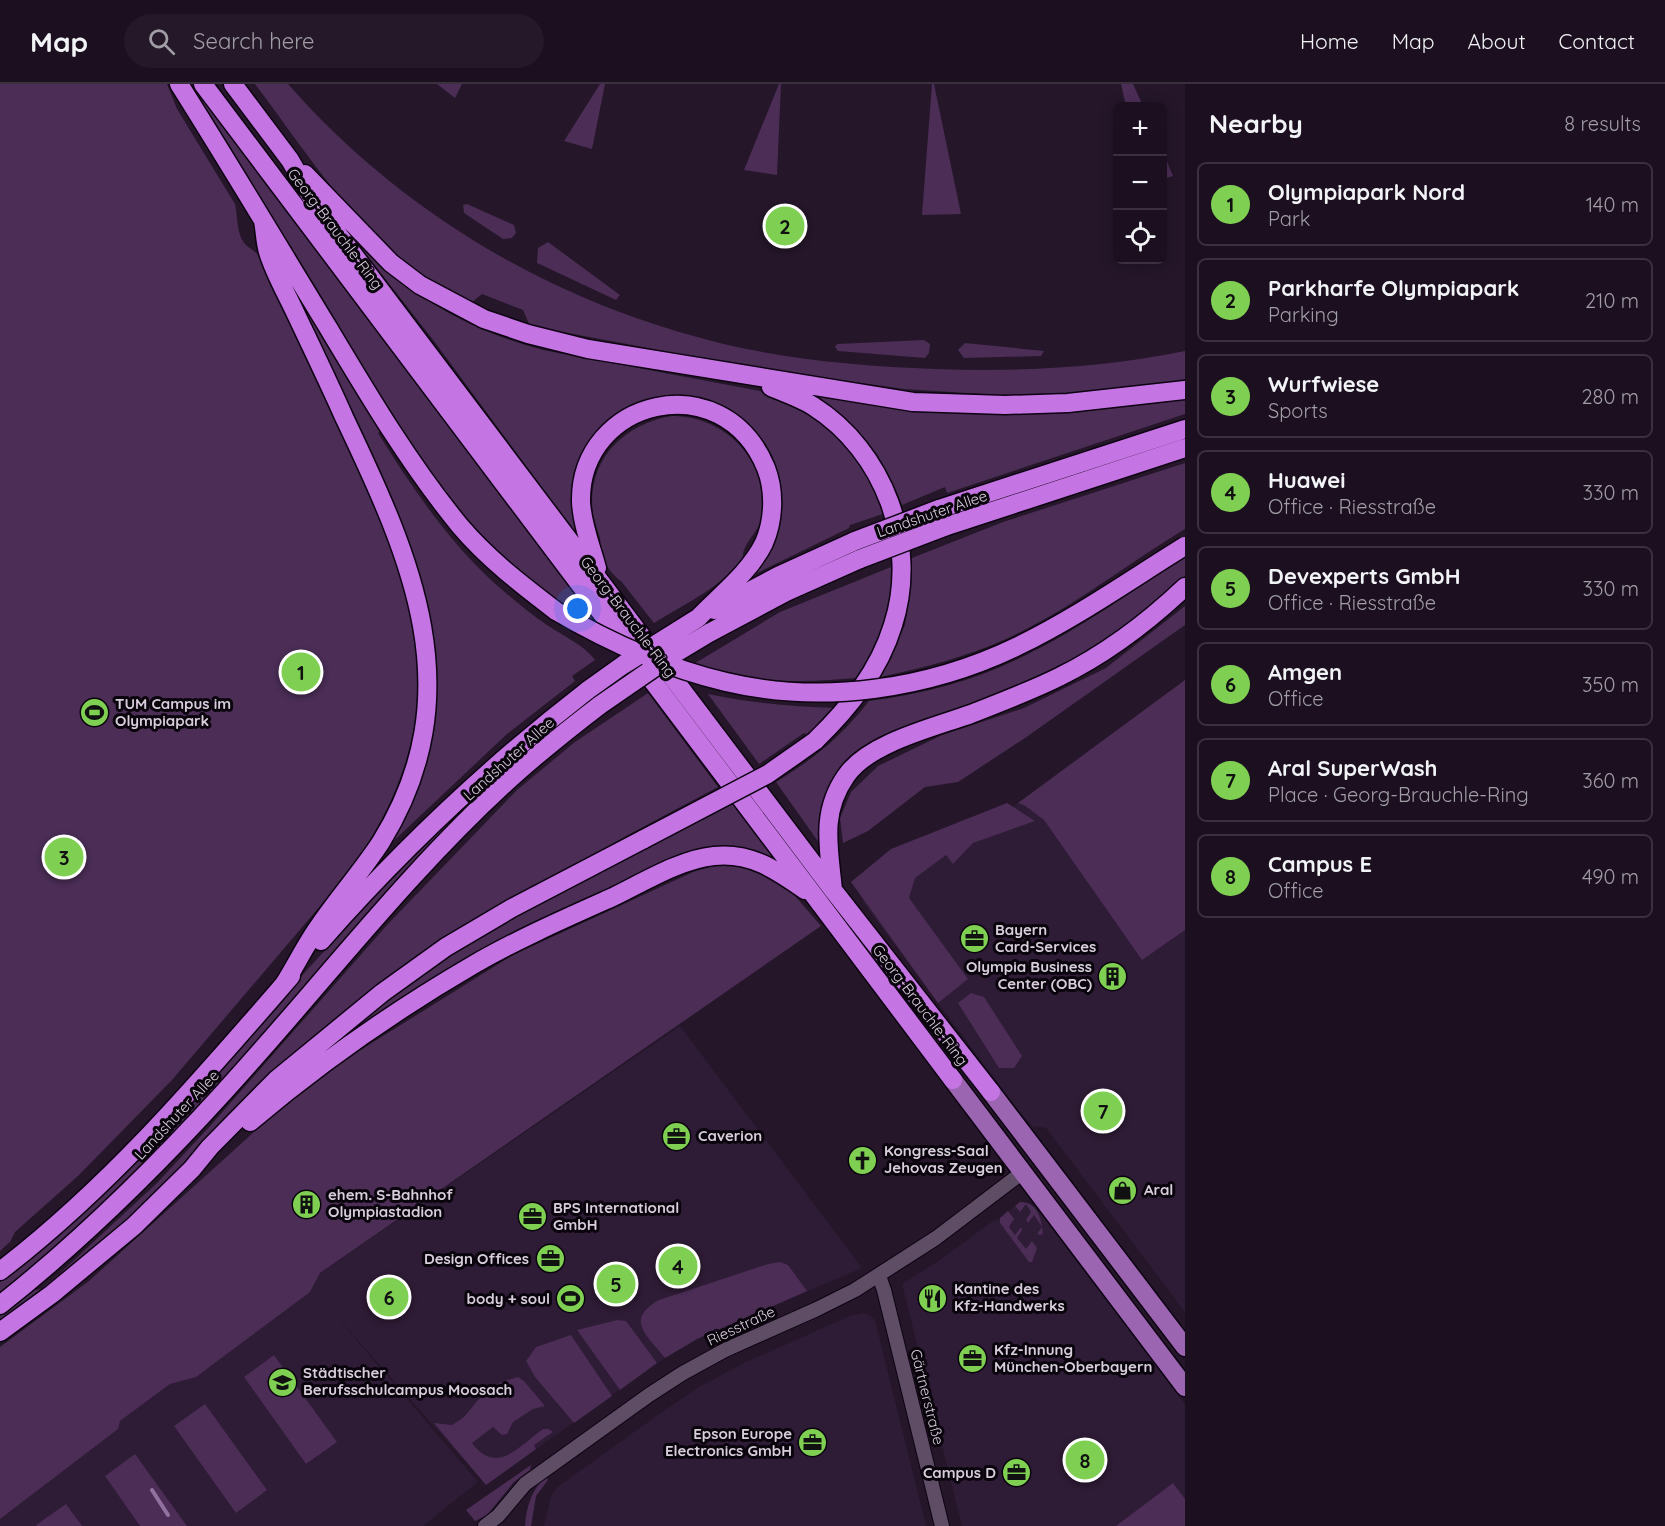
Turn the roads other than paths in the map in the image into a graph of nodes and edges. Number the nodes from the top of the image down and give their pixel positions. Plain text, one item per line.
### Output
1 (179, 84) edge
2 (203, 84) edge
3 (233, 84) edge
4 (290, 160) junction
5 (263, 221) junction
6 (751, 377) junction
7 (1185, 390) edge
8 (1185, 429) edge
9 (1185, 448) edge
10 (1185, 546) edge
11 (857, 550) junction
12 (601, 580) junction
13 (1185, 587) edge
14 (698, 618) junction
15 (826, 895) junction
16 (284, 984) junction
17 (953, 1080) joint
18 (991, 1092) joint
19 (1042, 1157) junction
20 (192, 1169) junction
21 (1023, 1172) junction
22 (0, 1271) edge
23 (879, 1276) junction
24 (1148, 1298) junction
25 (0, 1305) edge
26 (1135, 1321) junction
27 (0, 1332) edge
28 (1185, 1347) edge
29 (1185, 1387) edge
30 (501, 1521) edge
31 (485, 1526) edge
32 (942, 1526) edge

1 - 5 highway
2 - 15 highway, Georg-Brauchle-Ring
3 - 4 highway, Georg-Brauchle-Ring
4 - 6 highway
4 - 12 highway, Georg-Brauchle-Ring
5 - 10 highway, bridge
5 - 16 highway
6 - 7 highway
6 - 20 highway, bridge
8 - 11 highway, Landshuter Allee, bridge
9 - 11 highway, Landshuter Allee, bridge
11 - 14 highway, Landshuter Allee
11 - 25 highway, Landshuter Allee, bridge
12 - 14 highway
12 - 15 highway, Georg-Brauchle-Ring
13 - 15 highway
14 - 16 highway, Landshuter Allee, bridge
15 - 17 highway, Georg-Brauchle-Ring
15 - 18 highway, Georg-Brauchle-Ring
15 - 20 highway
16 - 22 highway, Landshuter Allee
17 - 21 main road, Georg-Brauchle-Ring
18 - 19 main road, Georg-Brauchle-Ring
19 - 21 main road
19 - 24 main road, Georg-Brauchle-Ring
20 - 27 highway
21 - 23 street, Riesstraße
21 - 26 main road, Georg-Brauchle-Ring
23 - 30 street, Riesstraße
23 - 32 street, Gärtnerstraße
24 - 26 street
24 - 28 main road, Georg-Brauchle-Ring
26 - 29 main road, Georg-Brauchle-Ring
30 - 31 street, Riesstraße

